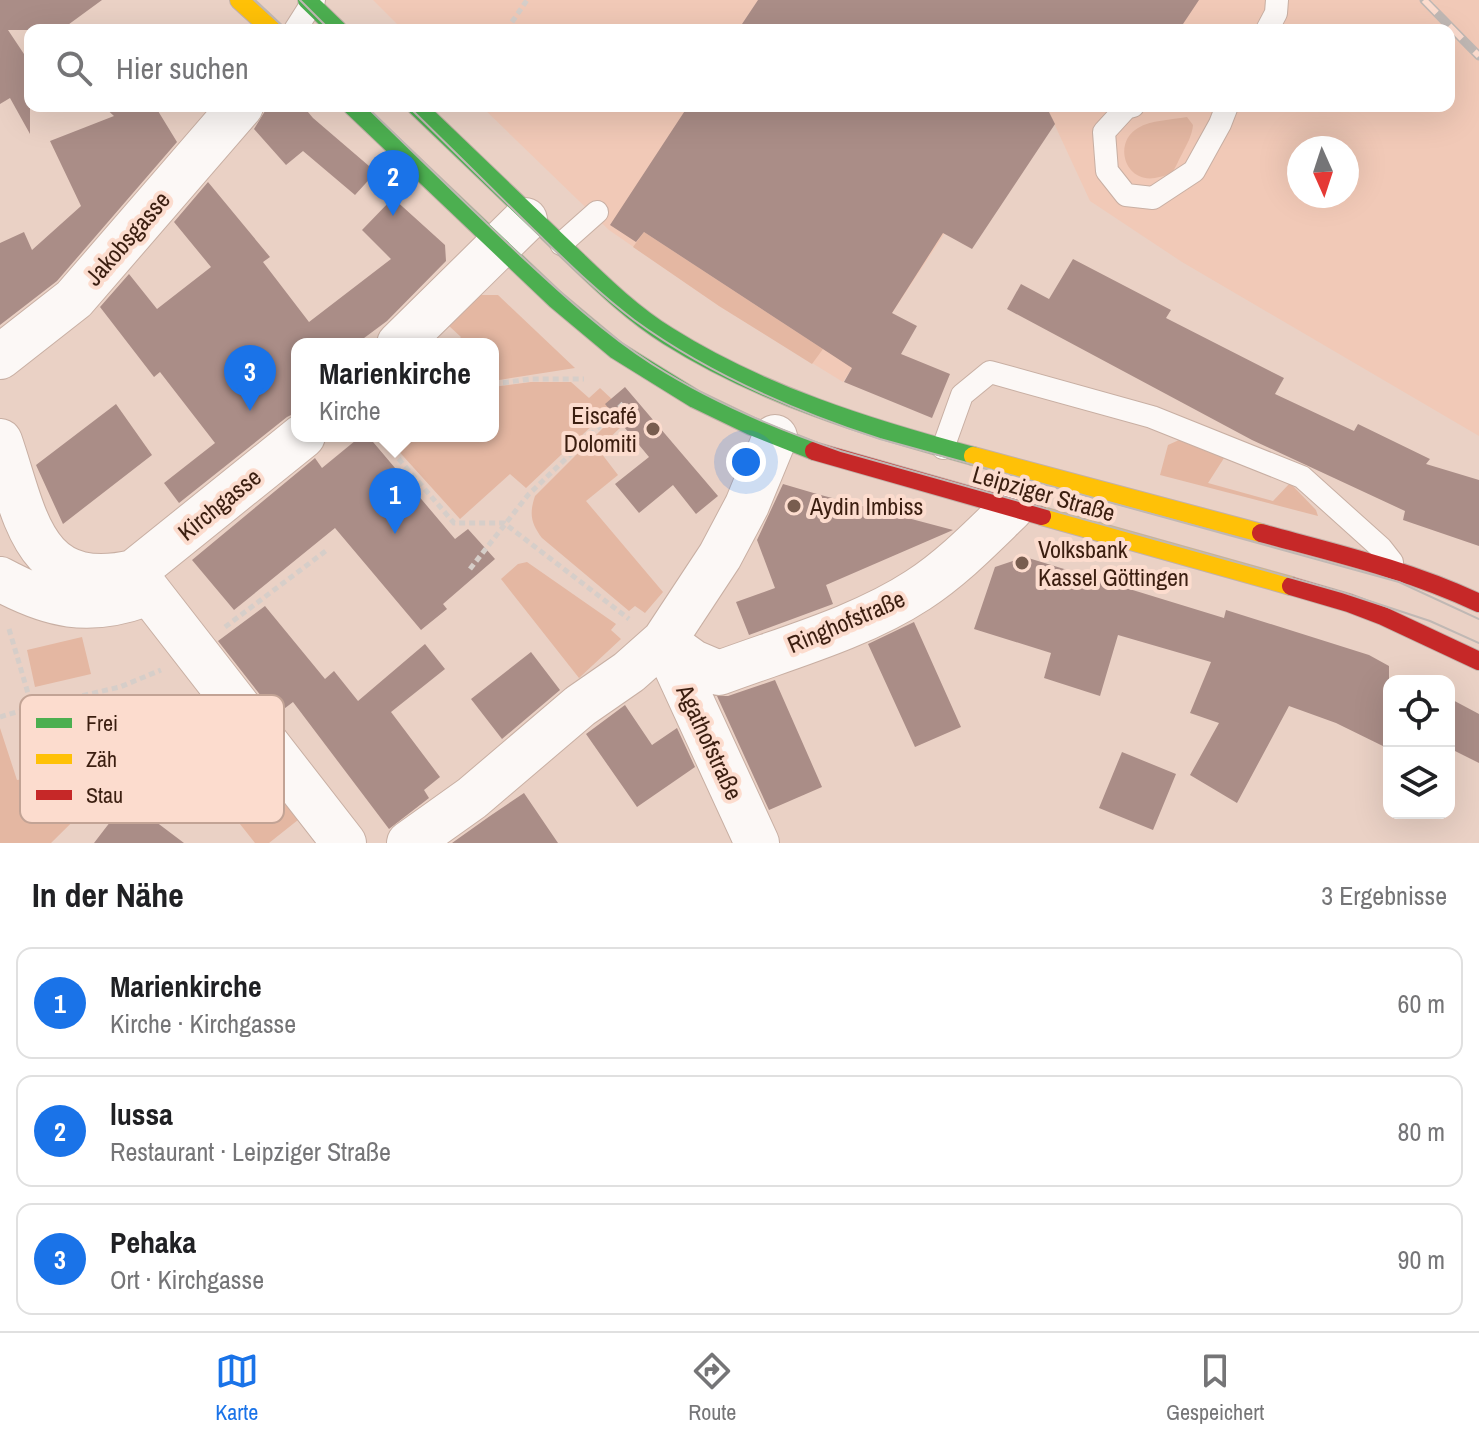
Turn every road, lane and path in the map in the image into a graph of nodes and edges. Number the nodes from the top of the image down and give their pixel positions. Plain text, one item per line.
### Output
1 (239, 0) edge
2 (527, 0) edge
3 (1277, 0) edge
4 (311, 1) edge
5 (512, 22) dead end
6 (265, 24) edge
7 (298, 24) edge
8 (332, 24) edge
9 (1270, 24) edge
10 (236, 112) edge
11 (358, 112) edge
12 (422, 112) edge
13 (1122, 112) edge
14 (1225, 112) edge
15 (597, 212) dead end
16 (529, 215) junction
17 (561, 244) junction
18 (499, 246) junction
19 (405, 338) edge
20 (0, 357) edge
21 (593, 380) dead end
22 (499, 383) edge
23 (631, 396) dead end
24 (792, 398) junction
25 (775, 437) junction
26 (0, 441) edge
27 (296, 442) edge
28 (384, 442) edge
29 (943, 448) junction
30 (1011, 509) junction
31 (504, 523) junction
32 (327, 550) dead end
33 (470, 569) dead end
34 (1397, 569) junction
35 (0, 579) edge
36 (142, 583) junction
37 (1472, 600) edge
38 (1479, 622) edge
39 (6, 626) dead end
40 (1479, 637) edge
41 (664, 641) junction
42 (1440, 642) junction
43 (194, 651) junction
44 (1479, 661) edge
45 (29, 695) edge
46 (85, 695) edge
47 (229, 695) edge
48 (20, 711) edge
49 (0, 717) edge
50 (284, 764) edge
51 (344, 843) edge
52 (409, 843) edge
53 (757, 843) edge

1 - 6 main road
2 - 5 path
3 - 9 lane
4 - 7 lane
4 - 8 main road
10 - 20 street, Jakobsgasse
11 - 18 main road, Leipziger Straße
12 - 16 main road, Leipziger Straße
13 - 14 lane
15 - 17 lane
16 - 17 main road, Leipziger Straße
16 - 18 street
17 - 24 main road, Leipziger Straße
18 - 19 street
18 - 25 main road, Leipziger Straße
21 - 22 path
23 - 31 path
24 - 25 main road
24 - 29 main road, Leipziger Straße
25 - 30 main road, Leipziger Straße
25 - 41 street
26 - 36 street
27 - 36 street, Kirchgasse
28 - 31 path
29 - 34 main road, Leipziger Straße
29 - 34 lane
30 - 41 street, Ringhofstraße
30 - 42 main road, Leipziger Straße
31 - 33 path
31 - 41 path
32 - 43 path
34 - 37 main road, Leipziger Straße
35 - 36 street
36 - 43 street
37 - 38 lane
39 - 45 path
40 - 42 lane
41 - 52 street
41 - 53 street, Agathofstraße
42 - 44 main road, Leipziger Straße
43 - 46 path
43 - 47 street
48 - 49 path
50 - 51 street

